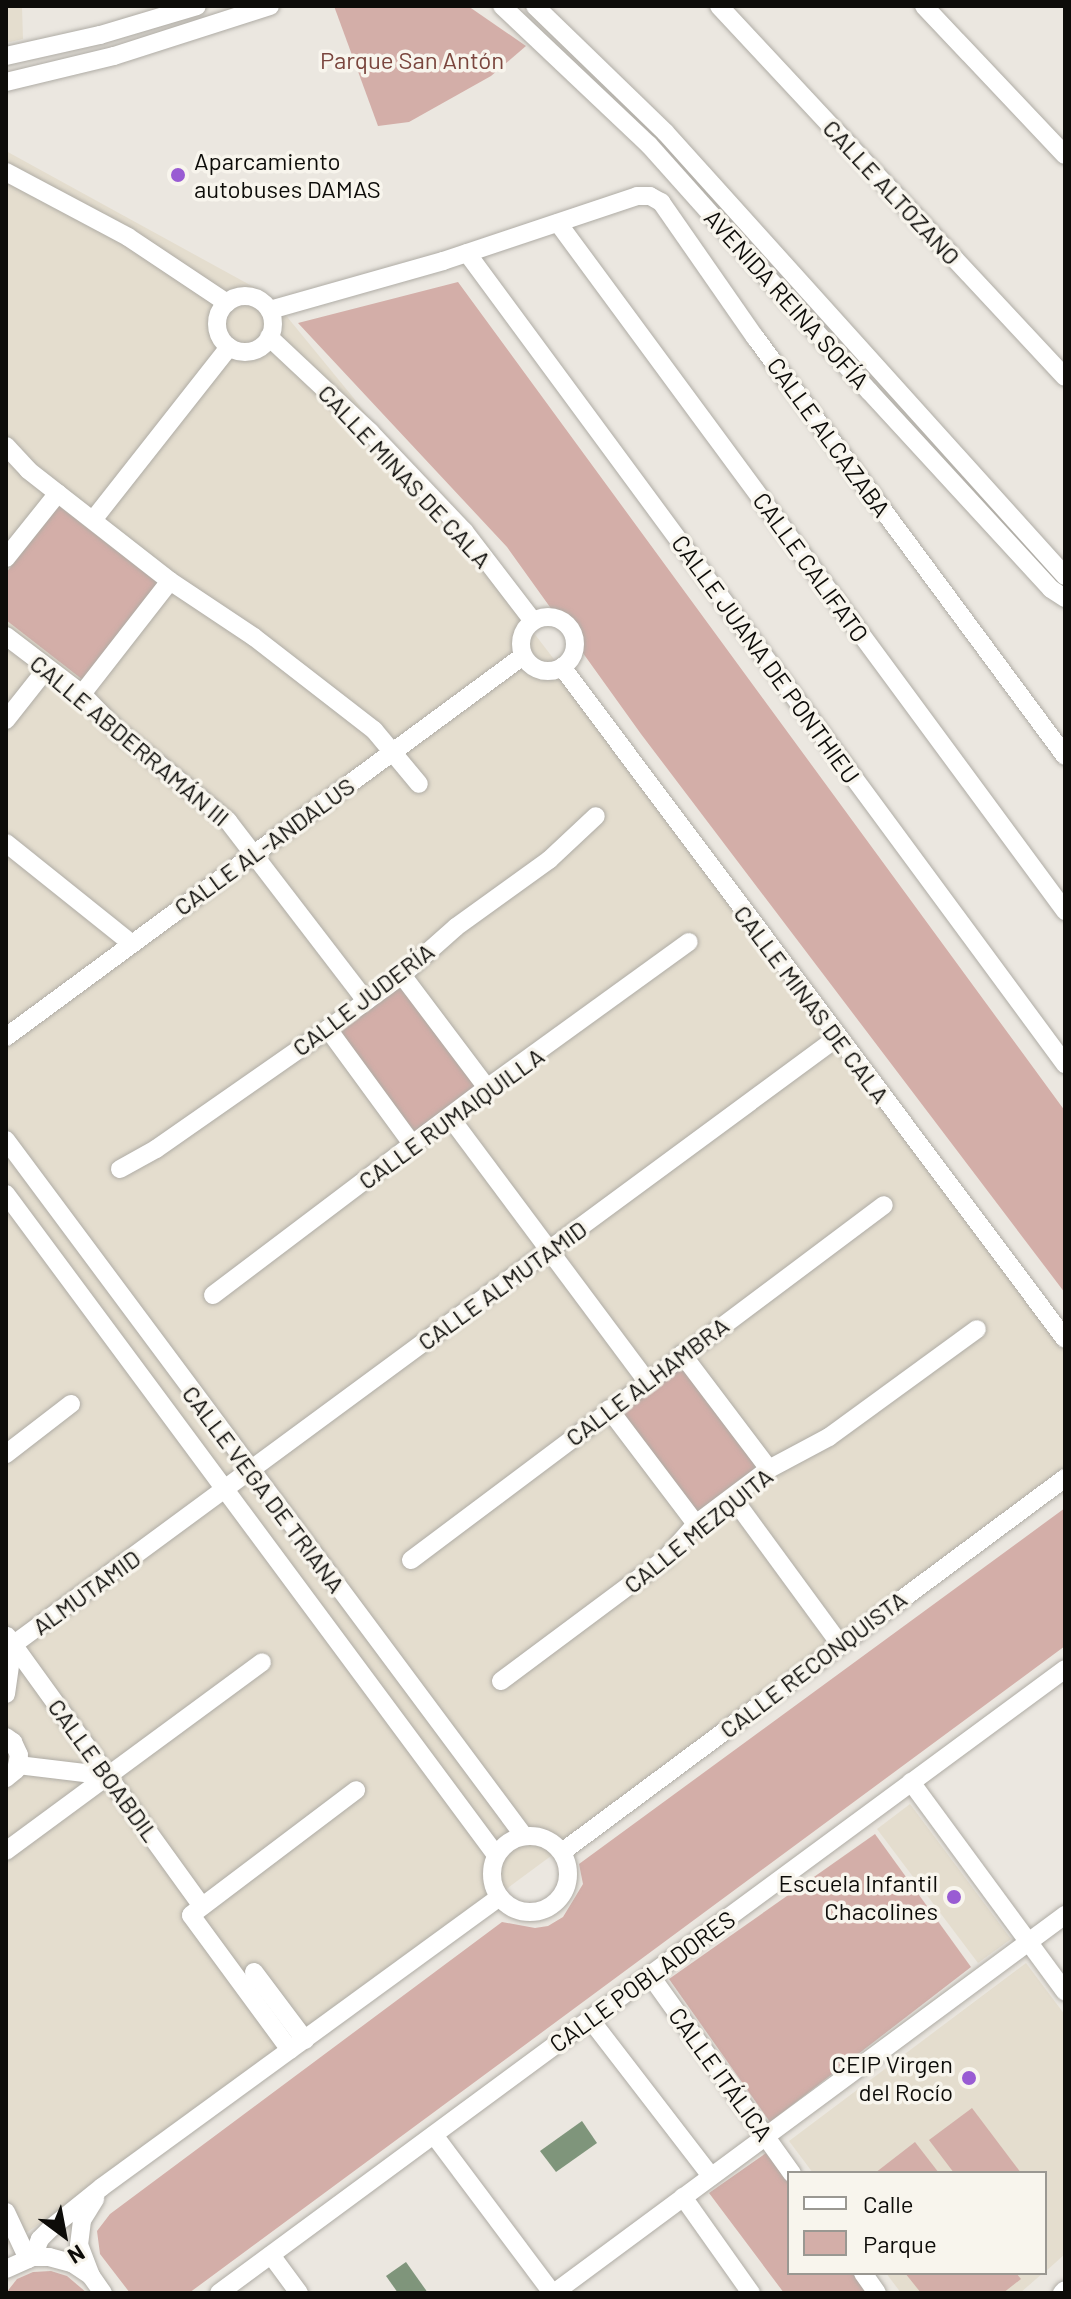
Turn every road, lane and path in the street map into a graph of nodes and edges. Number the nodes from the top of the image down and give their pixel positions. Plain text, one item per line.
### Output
1 (197, 6) edge
2 (270, 6) edge
3 (502, 6) edge
4 (517, 6) edge
5 (719, 6) edge
6 (924, 6) edge
7 (538, 7) edge
8 (527, 27) junction
9 (6, 56) edge
10 (6, 82) edge
11 (1065, 155) edge
12 (6, 172) edge
13 (558, 223) junction
14 (467, 253) junction
15 (227, 303) junction
16 (270, 310) junction
17 (269, 337) junction
18 (229, 347) junction
19 (1065, 377) edge
20 (6, 446) edge
21 (58, 493) junction
22 (93, 520) junction
23 (6, 558) edge
24 (1065, 576) edge
25 (170, 581) junction
26 (1065, 598) edge
27 (533, 621) junction
28 (6, 636) edge
29 (523, 656) junction
30 (562, 667) junction
31 (47, 668) junction
32 (82, 694) junction
33 (6, 720) edge
34 (394, 750) junction
35 (1065, 756) edge
36 (419, 784) dead end
37 (596, 816) dead end
38 (6, 843) edge
39 (255, 854) junction
40 (1065, 911) edge
41 (689, 942) dead end
42 (132, 944) junction
43 (402, 975) junction
44 (366, 1001) junction
45 (328, 1029) junction
46 (6, 1037) edge
47 (838, 1037) junction
48 (1065, 1064) edge
49 (487, 1088) junction
50 (450, 1117) junction
51 (6, 1140) edge
52 (413, 1145) junction
53 (120, 1169) dead end
54 (6, 1194) edge
55 (884, 1205) dead end
56 (549, 1250) junction
57 (213, 1295) dead end
58 (977, 1329) dead end
59 (1065, 1339) edge
60 (682, 1354) junction
61 (647, 1381) junction
62 (71, 1404) dead end
63 (609, 1409) junction
64 (6, 1454) edge
65 (769, 1469) junction
66 (251, 1471) junction
67 (1065, 1478) edge
68 (226, 1488) junction
69 (733, 1498) junction
70 (696, 1524) junction
71 (167, 1533) joint
72 (411, 1560) dead end
73 (8, 1643) edge
74 (839, 1643) junction
75 (262, 1662) dead end
76 (1065, 1669) edge
77 (501, 1681) dead end
78 (6, 1694) edge
79 (6, 1737) edge
80 (12, 1771) edge
81 (109, 1776) junction
82 (911, 1782) junction
83 (356, 1790) dead end
84 (524, 1836) junction
85 (6, 1851) edge
86 (562, 1852) junction
87 (496, 1855) junction
88 (499, 1897) junction
89 (196, 1911) junction
90 (1065, 1915) edge
91 (1028, 1942) junction
92 (254, 1972) dead end
93 (650, 1975) junction
94 (1065, 1992) edge
95 (590, 2019) junction
96 (298, 2045) junction
97 (434, 2135) junction
98 (766, 2136) junction
99 (791, 2171) edge
100 (711, 2176) junction
101 (102, 2187) junction
102 (683, 2197) junction
103 (6, 2212) edge
104 (271, 2255) junction
105 (30, 2258) junction
106 (6, 2269) edge
107 (864, 2275) edge
108 (91, 2276) junction
109 (103, 2293) edge
110 (219, 2293) edge
111 (299, 2293) edge
112 (553, 2293) edge
113 (751, 2293) edge
114 (877, 2293) edge

1 - 9 street
2 - 10 street
3 - 8 street, AVENIDA REINA SOFÍA
4 - 8 street
5 - 19 street, CALLE ALTOZANO
6 - 11 street
7 - 24 street, AVENIDA REINA SOFÍA
8 - 26 street, AVENIDA REINA SOFÍA
12 - 15 street
13 - 14 street, CALLE ALCAZABA
13 - 35 street, CALLE ALCAZABA
13 - 40 street, CALLE CALIFATO
14 - 16 street, CALLE ALCAZABA
14 - 48 street, CALLE JUANA DE PONTHIEU
15 - 16 street
15 - 18 street
16 - 17 street
17 - 18 street
17 - 27 street, CALLE MINAS DE CALA
18 - 22 street
20 - 21 street
21 - 22 street
21 - 23 street
22 - 25 street
25 - 32 street
25 - 34 street
27 - 29 street
27 - 30 street
28 - 31 street, CALLE ABDERRAMÁN III
29 - 30 street
29 - 34 street, CALLE AL-ANDALUS
30 - 47 street, CALLE MINAS DE CALA
31 - 32 street, CALLE ABDERRAMÁN III
31 - 33 street
32 - 39 street, CALLE ABDERRAMÁN III
34 - 36 street
34 - 39 street, CALLE AL-ANDALUS
37 - 43 street, CALLE JUDERÍA
38 - 42 street
39 - 42 street, CALLE AL-ANDALUS
39 - 44 street, CALLE ABDERRAMÁN III
41 - 49 street, CALLE RUMAIQUILLA
42 - 46 street, CALLE AL-ANDALUS
43 - 44 street, CALLE JUDERÍA
43 - 49 street
44 - 45 street, CALLE JUDERÍA
45 - 52 street
45 - 53 street, CALLE JUDERÍA
47 - 56 street, CALLE ALMUTAMID
47 - 59 street, CALLE MINAS DE CALA
49 - 50 street, CALLE RUMAIQUILLA
50 - 52 street, CALLE RUMAIQUILLA
50 - 56 street
51 - 66 street, CALLE VEGA DE TRIANA
52 - 57 street, CALLE RUMAIQUILLA
54 - 68 street, CALLE VEGA DE TRIANA
55 - 60 street, CALLE ALHAMBRA
56 - 61 street
56 - 66 street, CALLE ALMUTAMID
58 - 65 street, CALLE MEZQUITA
60 - 61 street, CALLE ALHAMBRA
60 - 65 street
61 - 63 street, CALLE ALHAMBRA
62 - 64 street
63 - 70 street
63 - 72 street, CALLE ALHAMBRA
65 - 69 street, CALLE MEZQUITA
66 - 68 street, CALLE ALMUTAMID
66 - 84 street, CALLE VEGA DE TRIANA
67 - 74 street, CALLE RECONQUISTA
68 - 71 street, CALLE ALMUTAMID
68 - 87 street, CALLE VEGA DE TRIANA
69 - 70 street, CALLE MEZQUITA
69 - 74 street
70 - 77 street, CALLE MEZQUITA
71 - 73 street, ALMUTAMID
73 - 78 street
73 - 81 street, CALLE BOABDIL
74 - 86 street, CALLE RECONQUISTA
75 - 81 street
76 - 82 street, CALLE POBLADORES
79 - 80 street
80 - 81 street
81 - 85 street
81 - 89 street, CALLE BOABDIL
82 - 91 street
82 - 93 street, CALLE POBLADORES
83 - 89 street
84 - 86 street
84 - 87 street
86 - 88 street
87 - 88 street
88 - 96 street
89 - 96 street, CALLE BOABDIL
90 - 91 street
91 - 94 street
91 - 98 street
92 - 96 street
93 - 95 street, CALLE POBLADORES
93 - 98 street, CALLE ITÁLICA
95 - 97 street, CALLE POBLADORES
95 - 100 street
96 - 101 street
97 - 104 street, CALLE POBLADORES
97 - 112 street
98 - 99 street, CALLE ITÁLICA
98 - 100 street
100 - 102 street
101 - 105 street
101 - 108 street
102 - 112 street
102 - 113 street
103 - 105 street
104 - 110 street, CALLE POBLADORES
104 - 111 street
105 - 106 street
105 - 108 street
107 - 114 street
108 - 109 street

